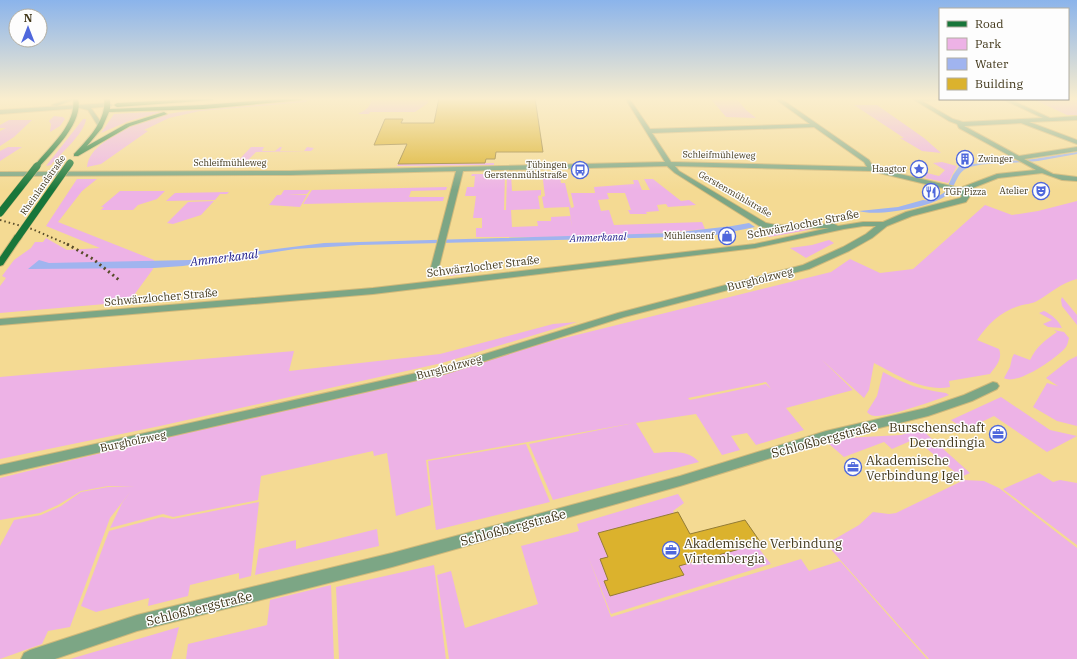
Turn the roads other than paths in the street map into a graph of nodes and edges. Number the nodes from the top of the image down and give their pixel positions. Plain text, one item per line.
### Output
1 (66, 129) edge
2 (97, 129) edge
3 (121, 129) edge
4 (712, 129) edge
5 (821, 129) edge
6 (964, 129) edge
7 (1041, 129) edge
8 (649, 131) joint
9 (1077, 142) edge
10 (1077, 149) edge
11 (76, 155) junction
12 (1018, 158) junction
13 (669, 164) junction
14 (460, 169) junction
15 (871, 169) junction
16 (1044, 171) junction
17 (0, 174) edge
18 (1077, 179) edge
19 (960, 190) junction
20 (0, 213) edge
21 (884, 224) junction
22 (844, 227) junction
23 (0, 263) edge
24 (435, 267) dead end
25 (0, 322) edge
26 (992, 386) dead end
27 (0, 470) edge
28 (30, 659) edge

1 - 20 main road, Rheinlandstraße, bridge
2 - 11 main road, Rheinlandstraße
3 - 11 main road
4 - 8 street
5 - 15 street
6 - 12 street
7 - 9 street
8 - 13 street, Gerstenmühlstraße
10 - 12 street
11 - 23 main road, Rheinlandstraße, bridge
12 - 16 street
13 - 14 street, Schleifmühleweg
13 - 15 street, Schleifmühleweg
13 - 22 street, Gerstenmühlstraße
14 - 17 street, Schleifmühleweg
14 - 24 street
15 - 19 street, Schleifmühleweg
16 - 18 street
16 - 19 street
19 - 21 street, Schwärzlocher Straße
21 - 22 street, Schwärzlocher Straße
21 - 27 street, Burgholzweg
22 - 25 street, Schwärzlocher Straße
26 - 28 street, Schloßbergstraße

